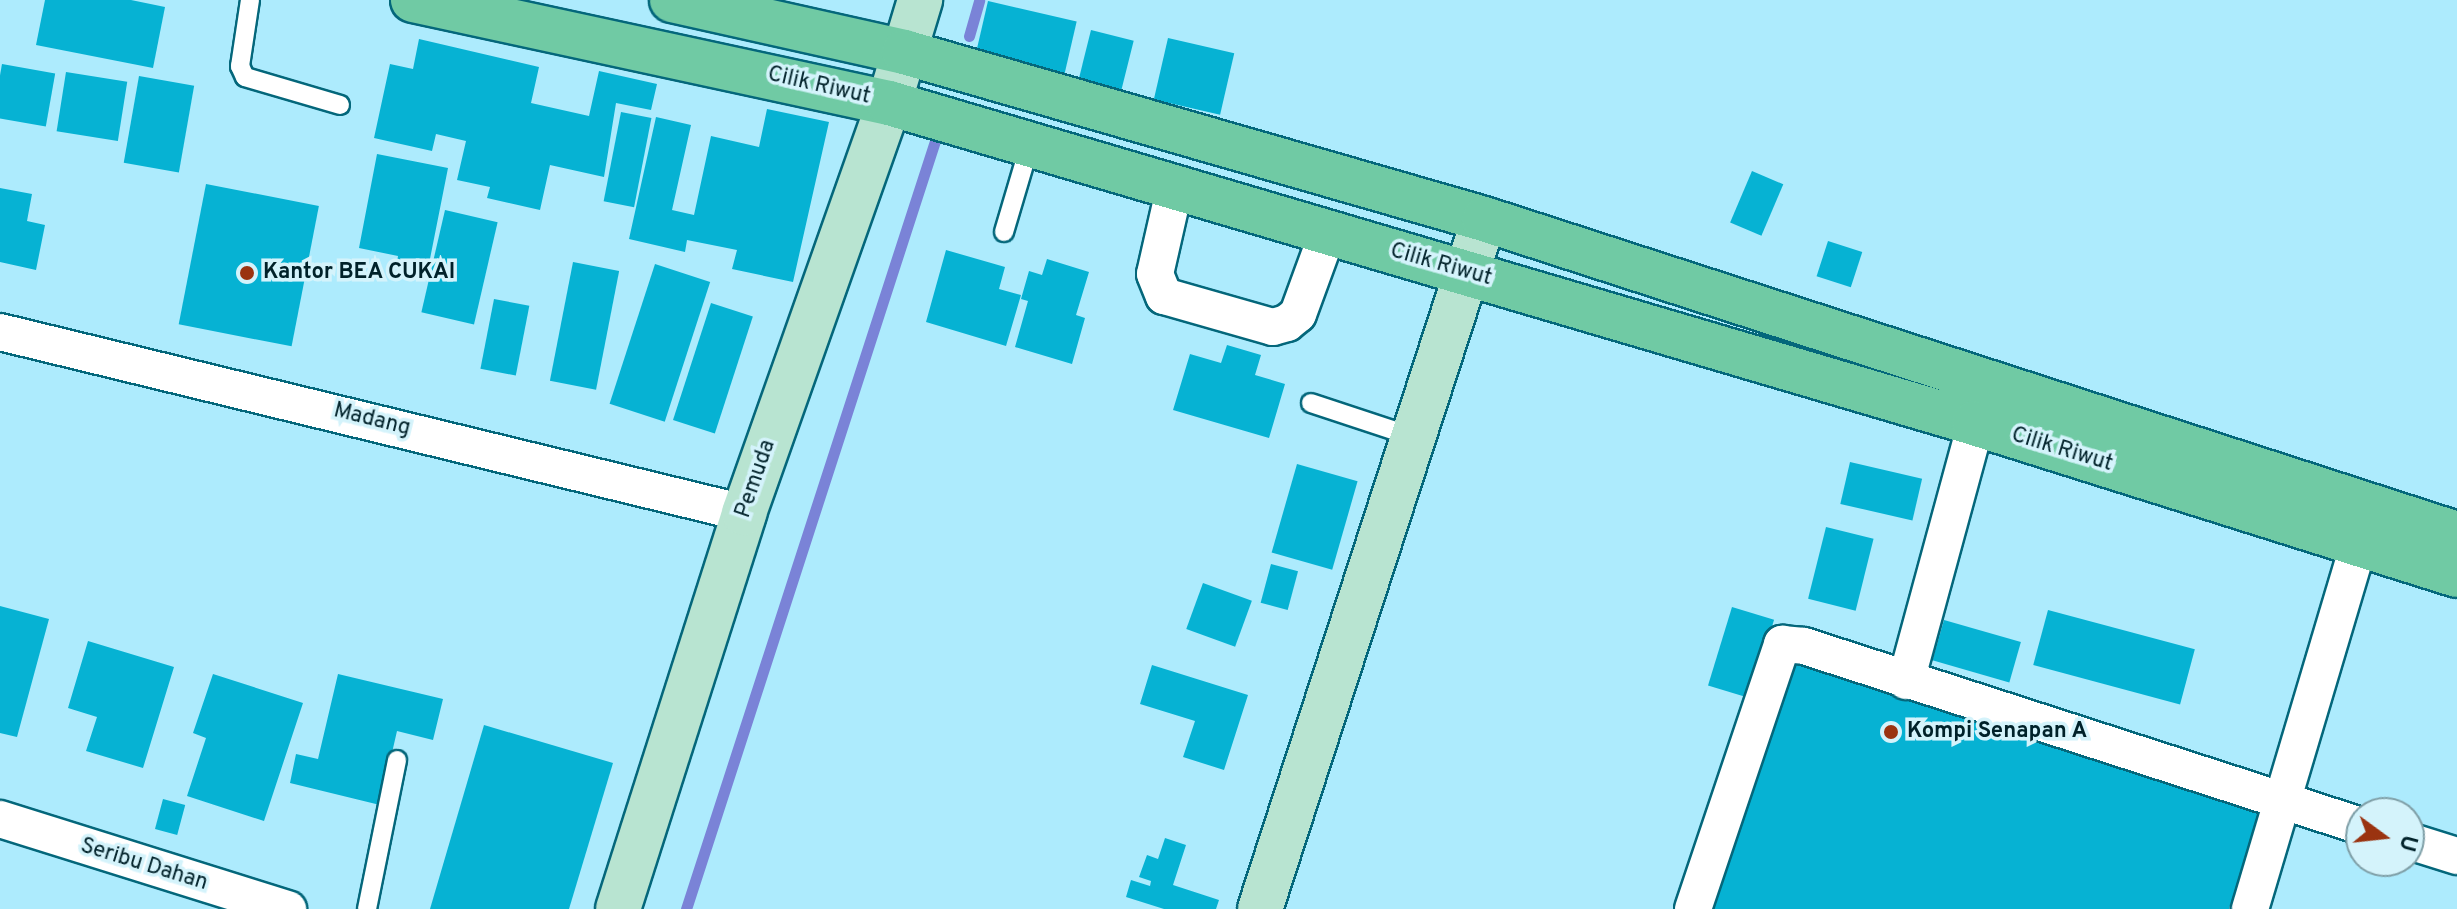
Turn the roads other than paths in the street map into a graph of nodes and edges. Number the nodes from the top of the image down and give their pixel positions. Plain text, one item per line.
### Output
1 (250, 0) edge
2 (413, 0) edge
3 (653, 0) edge
4 (672, 0) edge
5 (920, 0) edge
6 (645, 48) junction
7 (904, 52) junction
8 (889, 103) junction
9 (340, 105) dead end
10 (1030, 144) junction
11 (1175, 186) junction
12 (1484, 219) junction
13 (1004, 232) dead end
14 (1328, 232) junction
15 (1467, 272) junction
16 (0, 332) edge
17 (1981, 402) junction
18 (1311, 403) dead end
19 (1414, 437) junction
20 (744, 513) junction
21 (2365, 524) junction
22 (2457, 534) edge
23 (2457, 575) edge
24 (1906, 681) junction
25 (397, 760) dead end
26 (2282, 800) junction
27 (0, 819) edge
28 (2345, 821) edge
29 (2425, 846) edge
30 (2457, 856) edge
31 (288, 909) edge
32 (367, 909) edge
33 (618, 909) edge
34 (1260, 909) edge
35 (1693, 909) edge
36 (2250, 909) edge

1 - 9 lane
2 - 6 main road, Cilik Riwut
3 - 6 main road
4 - 7 main road, Cilik Riwut
5 - 7 street, Pemuda
6 - 8 main road, Cilik Riwut
7 - 8 street, Pemuda
7 - 12 main road, Cilik Riwut
8 - 10 main road, Cilik Riwut
8 - 20 street, Pemuda
10 - 11 main road, Cilik Riwut
10 - 13 lane
11 - 14 main road, Cilik Riwut
11 - 14 street
12 - 15 street
12 - 17 main road, Cilik Riwut
14 - 15 main road, Cilik Riwut
15 - 17 main road, Cilik Riwut
15 - 19 street
16 - 20 street, Madang
17 - 21 main road, Cilik Riwut
17 - 24 street
18 - 19 lane
19 - 34 street
20 - 33 street, Pemuda
21 - 22 main road, Cilik Riwut
21 - 23 main road, Cilik Riwut
21 - 26 street
24 - 26 street
24 - 35 street
25 - 32 lane
26 - 28 street
26 - 36 street
27 - 31 street, Seribu Dahan
29 - 30 street

